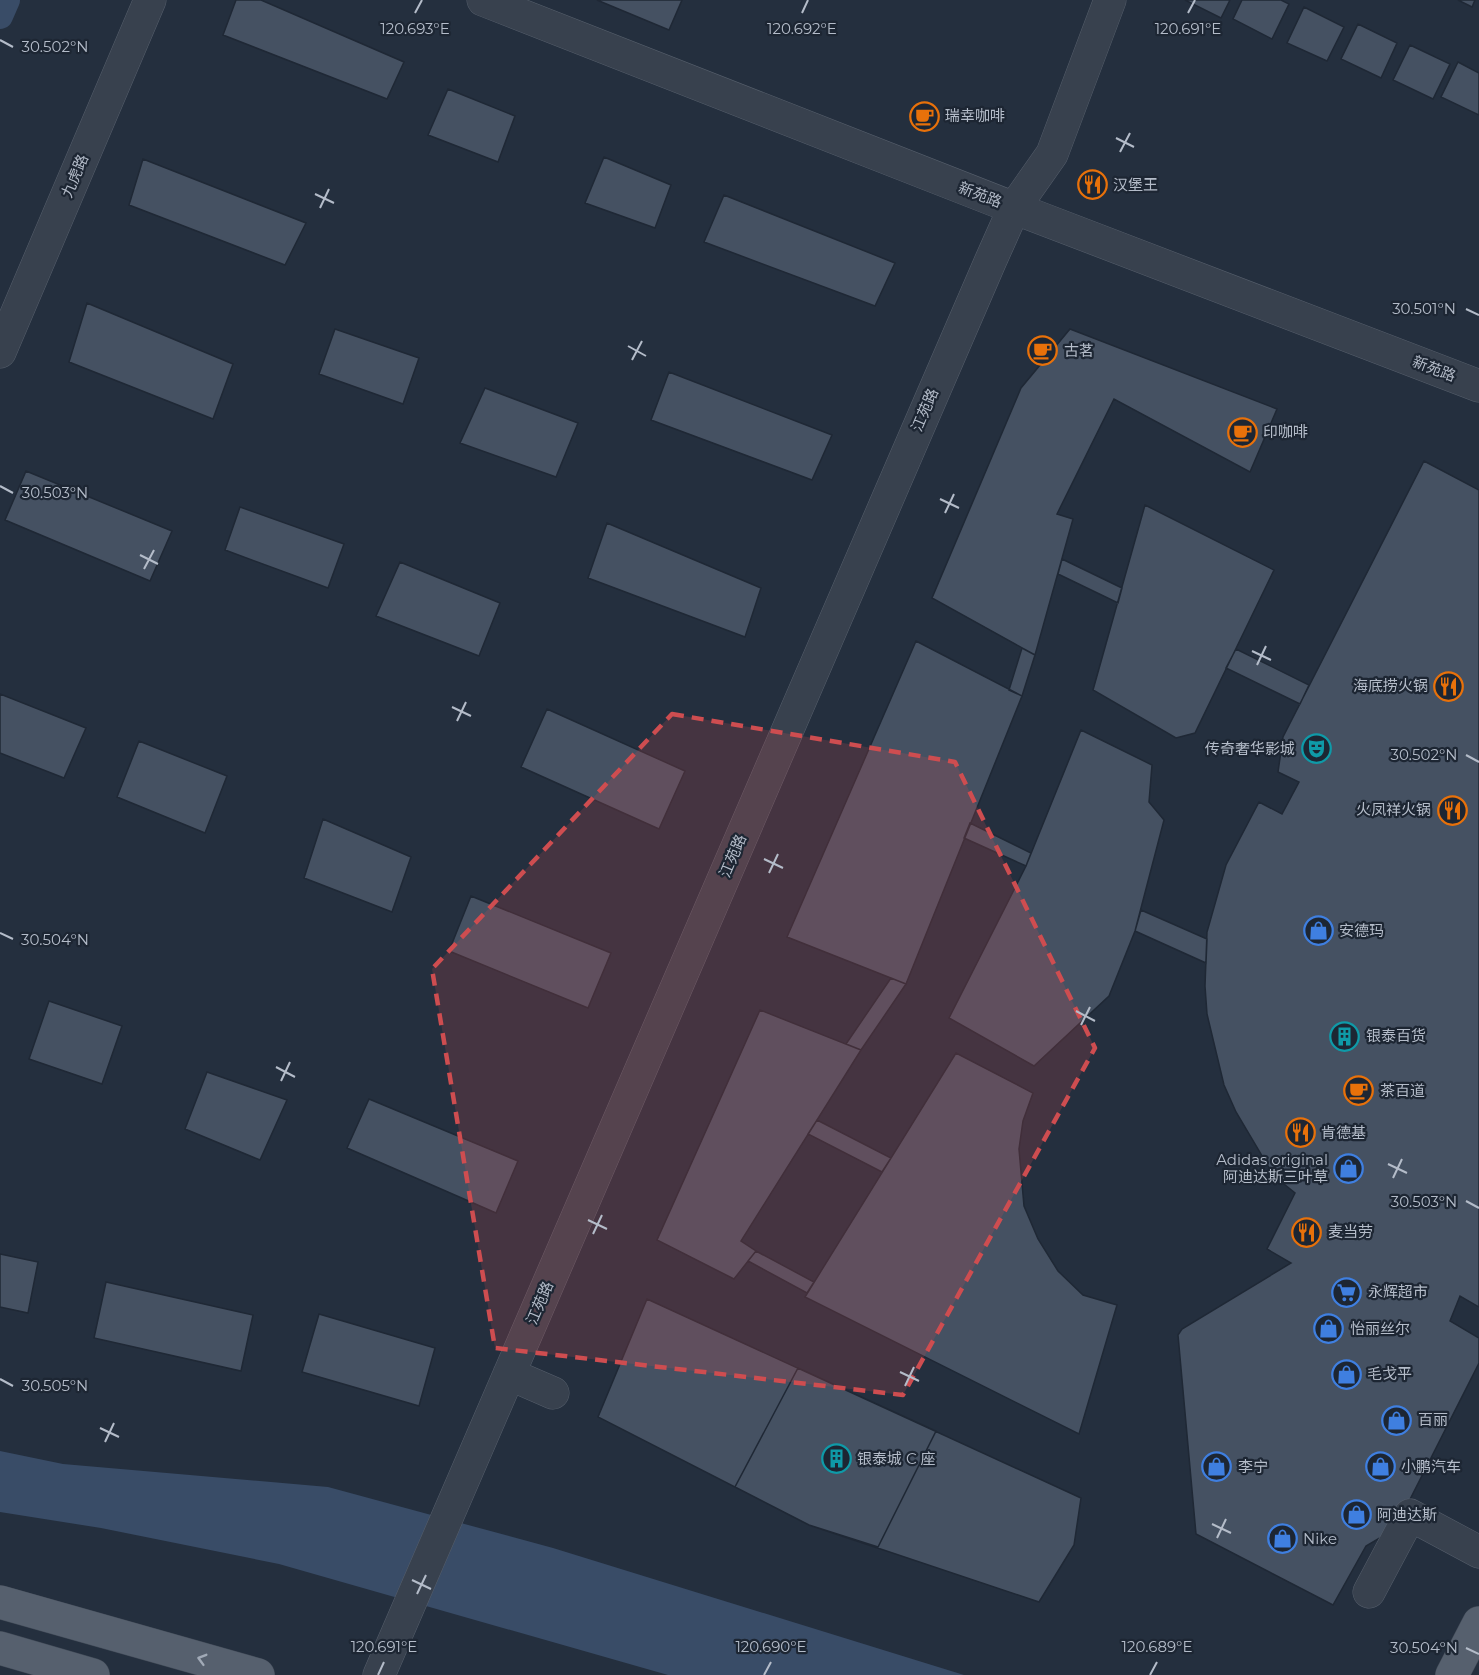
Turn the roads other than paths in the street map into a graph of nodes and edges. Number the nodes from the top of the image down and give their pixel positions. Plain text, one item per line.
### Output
1 (150, 0) edge
2 (483, 0) edge
3 (1110, 0) edge
4 (1014, 208) junction
5 (0, 352) edge
6 (1479, 386) edge
7 (509, 1374) junction
8 (553, 1393) dead end
9 (1479, 1552) edge
10 (1369, 1592) dead end
11 (0, 1602) edge
12 (1479, 1623) edge
13 (0, 1648) edge
14 (93, 1675) edge
15 (258, 1675) edge
16 (379, 1675) edge
17 (1452, 1675) edge

1 - 5 street, 九虎路
2 - 4 street, 新苑路
3 - 4 street, 江苑路
4 - 6 street, 新苑路
4 - 7 street, 江苑路
7 - 8 street
7 - 16 street, 江苑路
9 - 10 street
15 -> 11 main road
12 - 17 main road
13 - 14 main road

